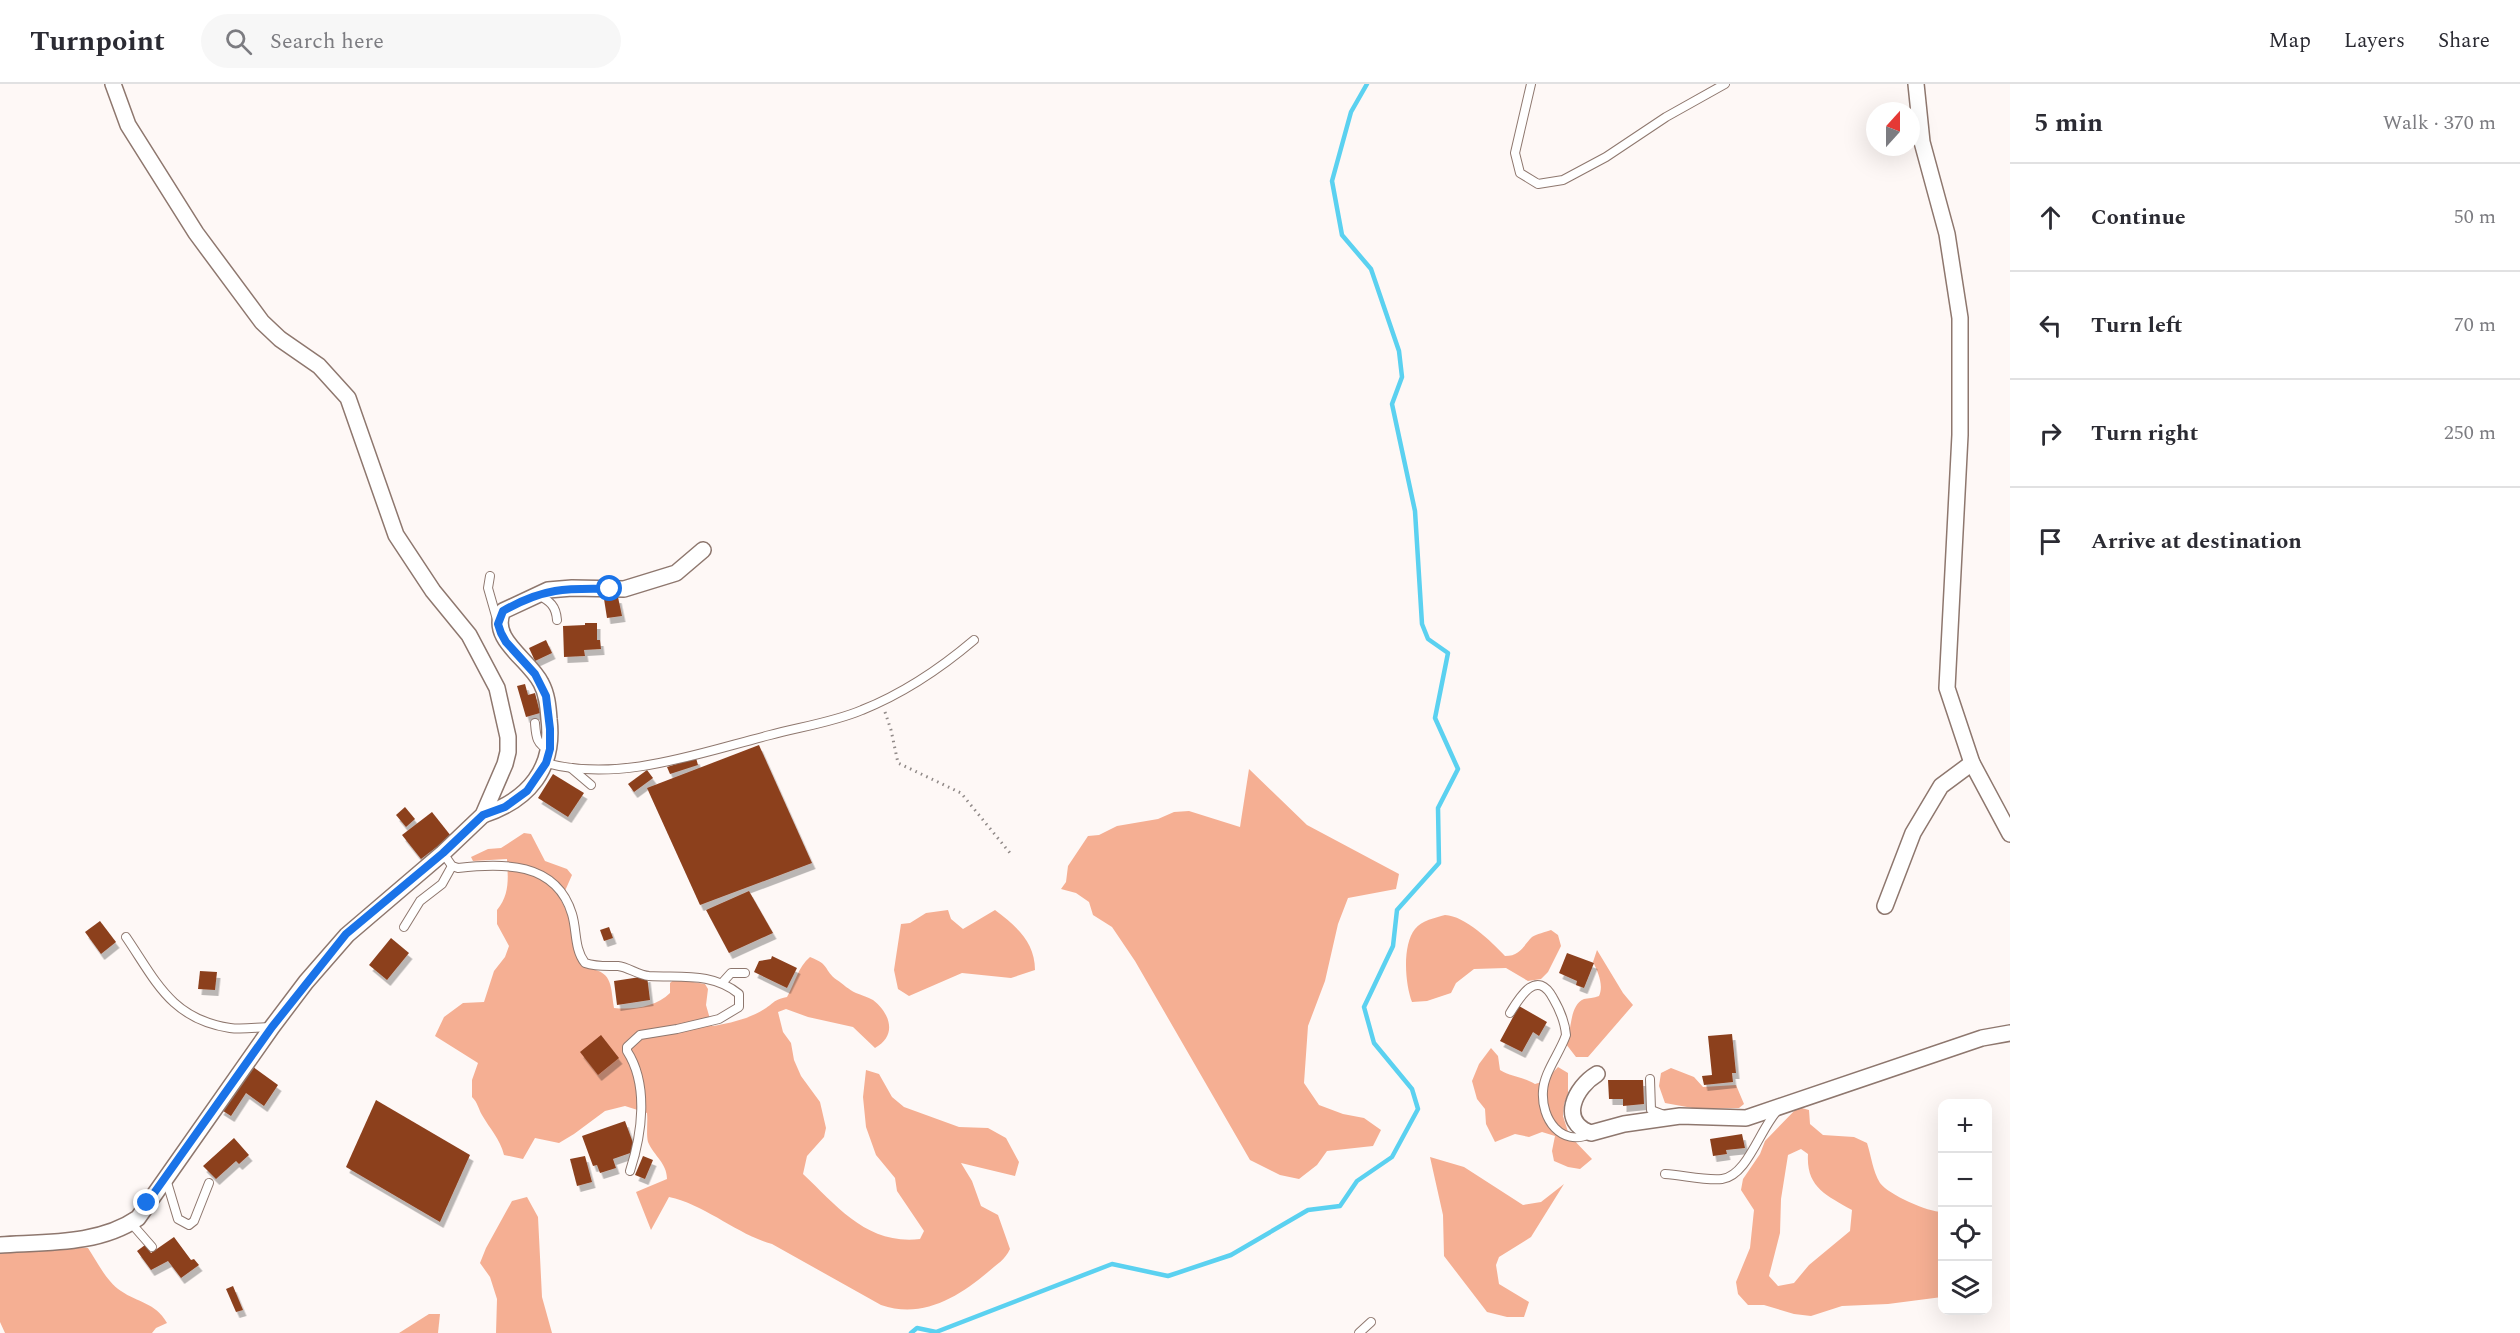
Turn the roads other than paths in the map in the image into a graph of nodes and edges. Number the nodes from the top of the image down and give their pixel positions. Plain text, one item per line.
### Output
1 (113, 84) edge
2 (1531, 84) edge
3 (1725, 84) edge
4 (1916, 84) edge
5 (703, 549) dead end
6 (490, 576) dead end
7 (537, 595) junction
8 (557, 620) dead end
9 (498, 624) junction
10 (974, 640) dead end
11 (535, 723) dead end
12 (548, 756) junction
13 (1972, 763) junction
14 (571, 768) junction
15 (591, 785) dead end
16 (483, 815) junction
17 (2010, 834) edge
18 (443, 853) junction
19 (453, 866) junction
20 (1885, 906) dead end
21 (404, 927) dead end
22 (126, 937) dead end
23 (745, 973) dead end
24 (722, 983) junction
25 (1510, 1013) dead end
26 (272, 1027) junction
27 (2010, 1033) edge
28 (1597, 1074) dead end
29 (1650, 1079) dead end
30 (1784, 1104) junction
31 (1680, 1116) junction
32 (1591, 1133) junction
33 (630, 1171) dead end
34 (1665, 1174) dead end
35 (165, 1177) junction
36 (209, 1183) dead end
37 (131, 1222) junction
38 (0, 1245) edge
39 (152, 1246) dead end
40 (1371, 1322) dead end
41 (1359, 1333) edge

1 - 16 street
2 - 3 lane
4 - 13 street
5 - 7 street
6 - 9 lane
7 - 8 lane
7 - 9 street
9 - 12 street
10 - 14 lane
11 - 12 lane
12 - 14 lane
12 - 16 street
13 - 17 street
13 - 20 street
14 - 15 lane
16 - 18 street
18 - 19 lane
18 - 26 street
19 - 21 lane
19 - 24 lane
22 - 26 lane
23 - 24 lane
24 - 33 lane
25 - 32 lane
26 - 35 street
27 - 30 street
28 - 32 street
29 - 31 lane
30 - 31 street
30 - 34 lane
31 - 32 street
35 - 36 lane
35 - 37 street
37 - 38 street
37 - 39 lane
40 - 41 lane

